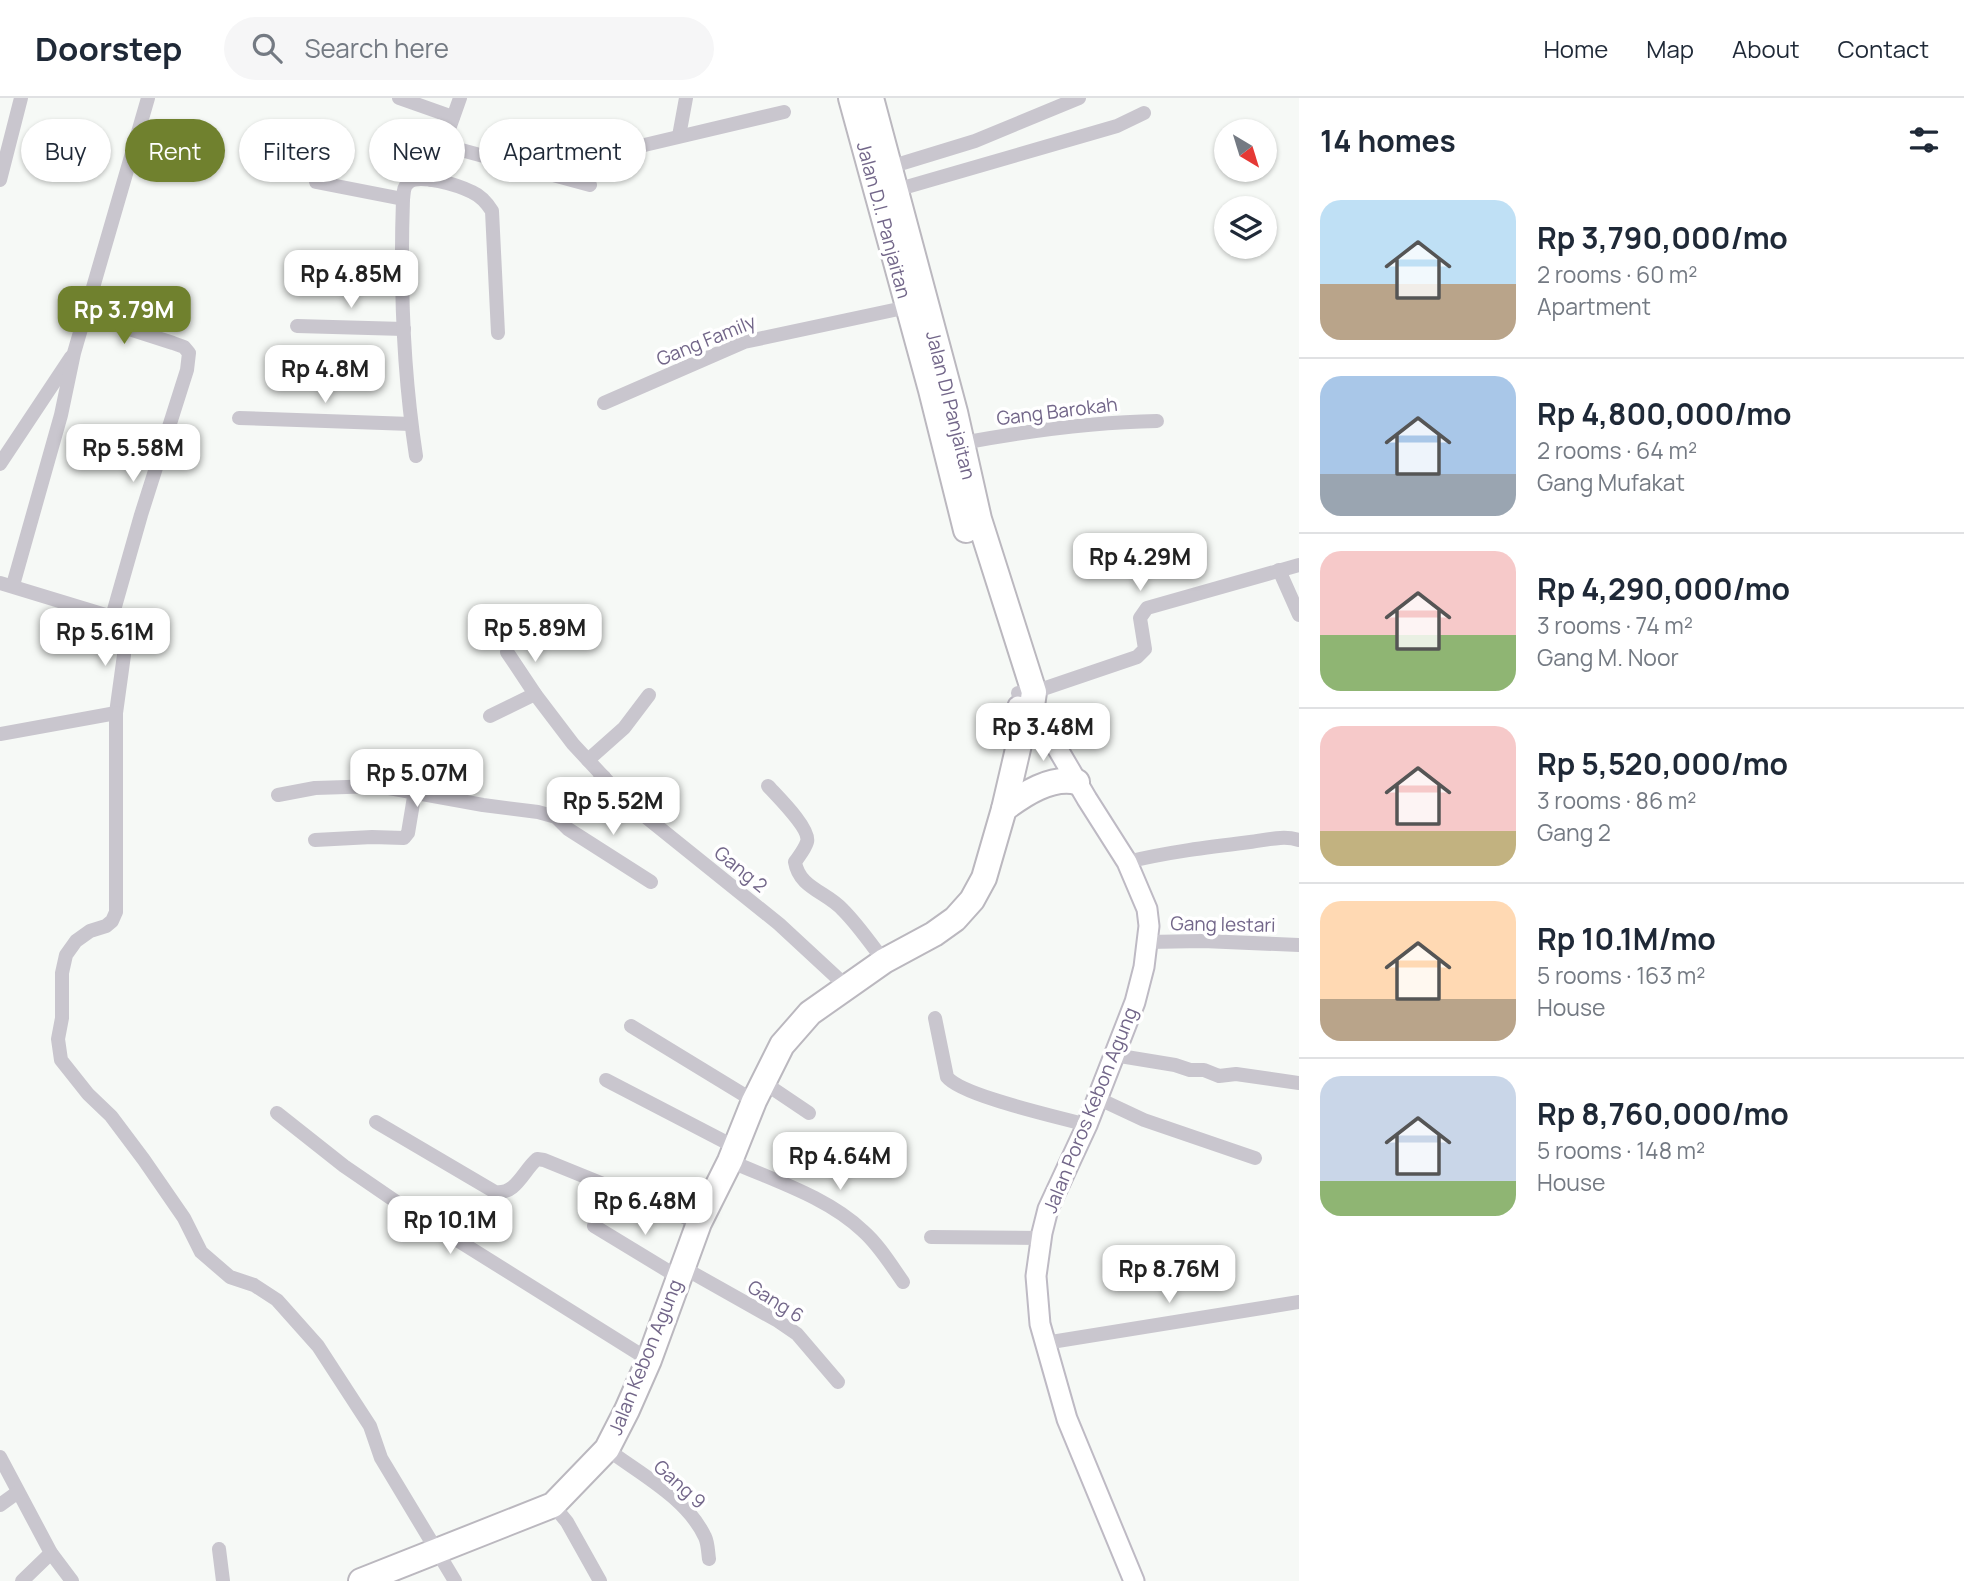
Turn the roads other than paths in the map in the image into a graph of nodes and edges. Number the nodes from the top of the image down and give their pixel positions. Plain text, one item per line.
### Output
1 (21, 98) edge
2 (148, 98) edge
3 (399, 98) edge
4 (460, 98) edge
5 (686, 98) edge
6 (851, 98) edge
7 (871, 98) edge
8 (1079, 98) edge
9 (784, 112) dead end
10 (1144, 113) dead end
11 (453, 117) joint
12 (679, 136) junction
13 (646, 144) edge
14 (465, 151) edge
15 (893, 179) junction
16 (0, 180) edge
17 (316, 182) dead end
18 (409, 182) edge
19 (438, 182) edge
20 (590, 185) dead end
21 (403, 199) junction
22 (895, 225) junction
23 (908, 307) junction
24 (86, 315) junction
25 (297, 326) dead end
26 (404, 329) junction
27 (498, 334) dead end
28 (74, 353) junction
29 (604, 403) dead end
30 (239, 418) dead end
31 (1157, 421) dead end
32 (411, 424) junction
33 (962, 443) junction
34 (416, 456) dead end
35 (0, 464) edge
36 (1299, 565) edge
37 (1279, 570) junction
38 (7, 584) edge
39 (1299, 615) edge
40 (112, 617) junction
41 (507, 652) dead end
42 (535, 694) junction
43 (649, 695) dead end
44 (1025, 701) junction
45 (116, 713) junction
46 (490, 716) dead end
47 (0, 734) edge
48 (588, 760) junction
49 (604, 778) junction
50 (1077, 782) junction
51 (768, 786) dead end
52 (415, 791) junction
53 (278, 795) dead end
54 (1004, 809) junction
55 (556, 817) junction
56 (315, 840) dead end
57 (1299, 840) edge
58 (1127, 862) junction
59 (651, 882) dead end
60 (1147, 942) junction
61 (1299, 945) edge
62 (884, 961) junction
63 (846, 986) junction
64 (935, 1018) dead end
65 (631, 1026) dead end
66 (1114, 1055) junction
67 (606, 1080) dead end
68 (1299, 1083) edge
69 (758, 1091) junction
70 (1097, 1098) junction
71 (277, 1113) dead end
72 (809, 1113) dead end
73 (376, 1122) dead end
74 (1087, 1125) junction
75 (733, 1154) junction
76 (1255, 1158) dead end
77 (699, 1223) junction
78 (594, 1226) dead end
79 (931, 1237) dead end
80 (1042, 1238) junction
81 (680, 1272) junction
82 (903, 1282) dead end
83 (1299, 1302) edge
84 (1045, 1343) junction
85 (649, 1360) junction
86 (838, 1382) dead end
87 (607, 1449) junction
88 (0, 1457) edge
89 (19, 1492) junction
90 (0, 1505) edge
91 (553, 1505) junction
92 (219, 1549) dead end
93 (438, 1552) junction
94 (51, 1553) junction
95 (709, 1559) dead end
96 (379, 1578) edge
97 (22, 1581) edge
98 (72, 1581) edge
99 (223, 1581) edge
100 (455, 1581) edge
101 (600, 1581) edge
102 (1134, 1581) edge

1 - 16 street
2 - 24 street
3 - 11 street
4 - 11 street
5 - 12 street
6 - 22 highway, Jalan D.I. Panjaitan
7 - 15 highway, Jalan DI Panjaitan
8 - 15 street
9 - 12 street
10 - 15 street
12 - 13 street
14 - 20 street
15 - 22 highway, Jalan DI Panjaitan
17 - 21 street
18 - 21 street
19 - 27 street
21 - 26 street
22 - 23 highway, Jalan D.I. Panjaitan
22 - 33 highway, Jalan DI Panjaitan
23 - 29 street, Gang Family
23 - 44 highway, Jalan D.I. Panjaitan
24 - 28 street
24 - 40 street
25 - 26 street
26 - 32 street
28 - 35 street
28 - 38 street
30 - 32 street
31 - 33 street, Gang Barokah
32 - 34 street
33 - 44 highway, Jalan DI Panjaitan
36 - 37 street
37 - 39 street
37 - 44 street
38 - 40 street
40 - 45 street
41 - 42 street, Gang 2
42 - 46 street
42 - 48 street, Gang 2
43 - 48 street
44 - 50 main road, Jalan Poros Kebon Agung
44 - 54 highway, Jalan Kebon Agung
45 - 47 street
45 - 93 street
48 - 49 street, Gang 2
49 - 55 street
49 - 63 street, Gang 2
50 - 54 highway
50 - 58 main road, Jalan Poros Kebon Agung
51 - 62 street
52 - 53 street
52 - 55 street
52 - 56 street
54 - 62 highway, Jalan Kebon Agung
55 - 59 street
57 - 58 street
58 - 60 main road, Jalan Poros Kebon Agung
60 - 61 street, Gang lestari
60 - 66 main road, Jalan Poros Kebon Agung
62 - 63 highway, Jalan Kebon Agung
63 - 69 highway, Jalan Kebon Agung
64 - 74 street
65 - 69 street
66 - 68 street
66 - 70 main road, Jalan Poros Kebon Agung
67 - 75 street
69 - 72 street
69 - 75 highway, Jalan Kebon Agung
70 - 74 main road, Jalan Poros Kebon Agung
70 - 76 street
71 - 85 street
73 - 77 street
74 - 80 main road, Jalan Poros Kebon Agung
75 - 77 highway, Jalan Kebon Agung
75 - 82 street
77 - 81 highway, Jalan Kebon Agung
78 - 81 street, Gang 6
79 - 80 street
80 - 84 main road, Jalan Poros Kebon Agung
81 - 85 highway, Jalan Kebon Agung
81 - 86 street, Gang 6
83 - 84 street
84 - 102 main road, Jalan Poros Kebon Agung
85 - 87 highway, Jalan Kebon Agung
87 - 91 highway, Jalan Kebon Agung
87 - 95 street, Gang 9
88 - 89 street
89 - 90 street
89 - 94 street
91 - 93 highway, Jalan Kebon Agung
91 - 101 street
92 - 99 street
93 - 96 highway, Jalan Kebon Agung
93 - 100 street
94 - 97 street
94 - 98 street

